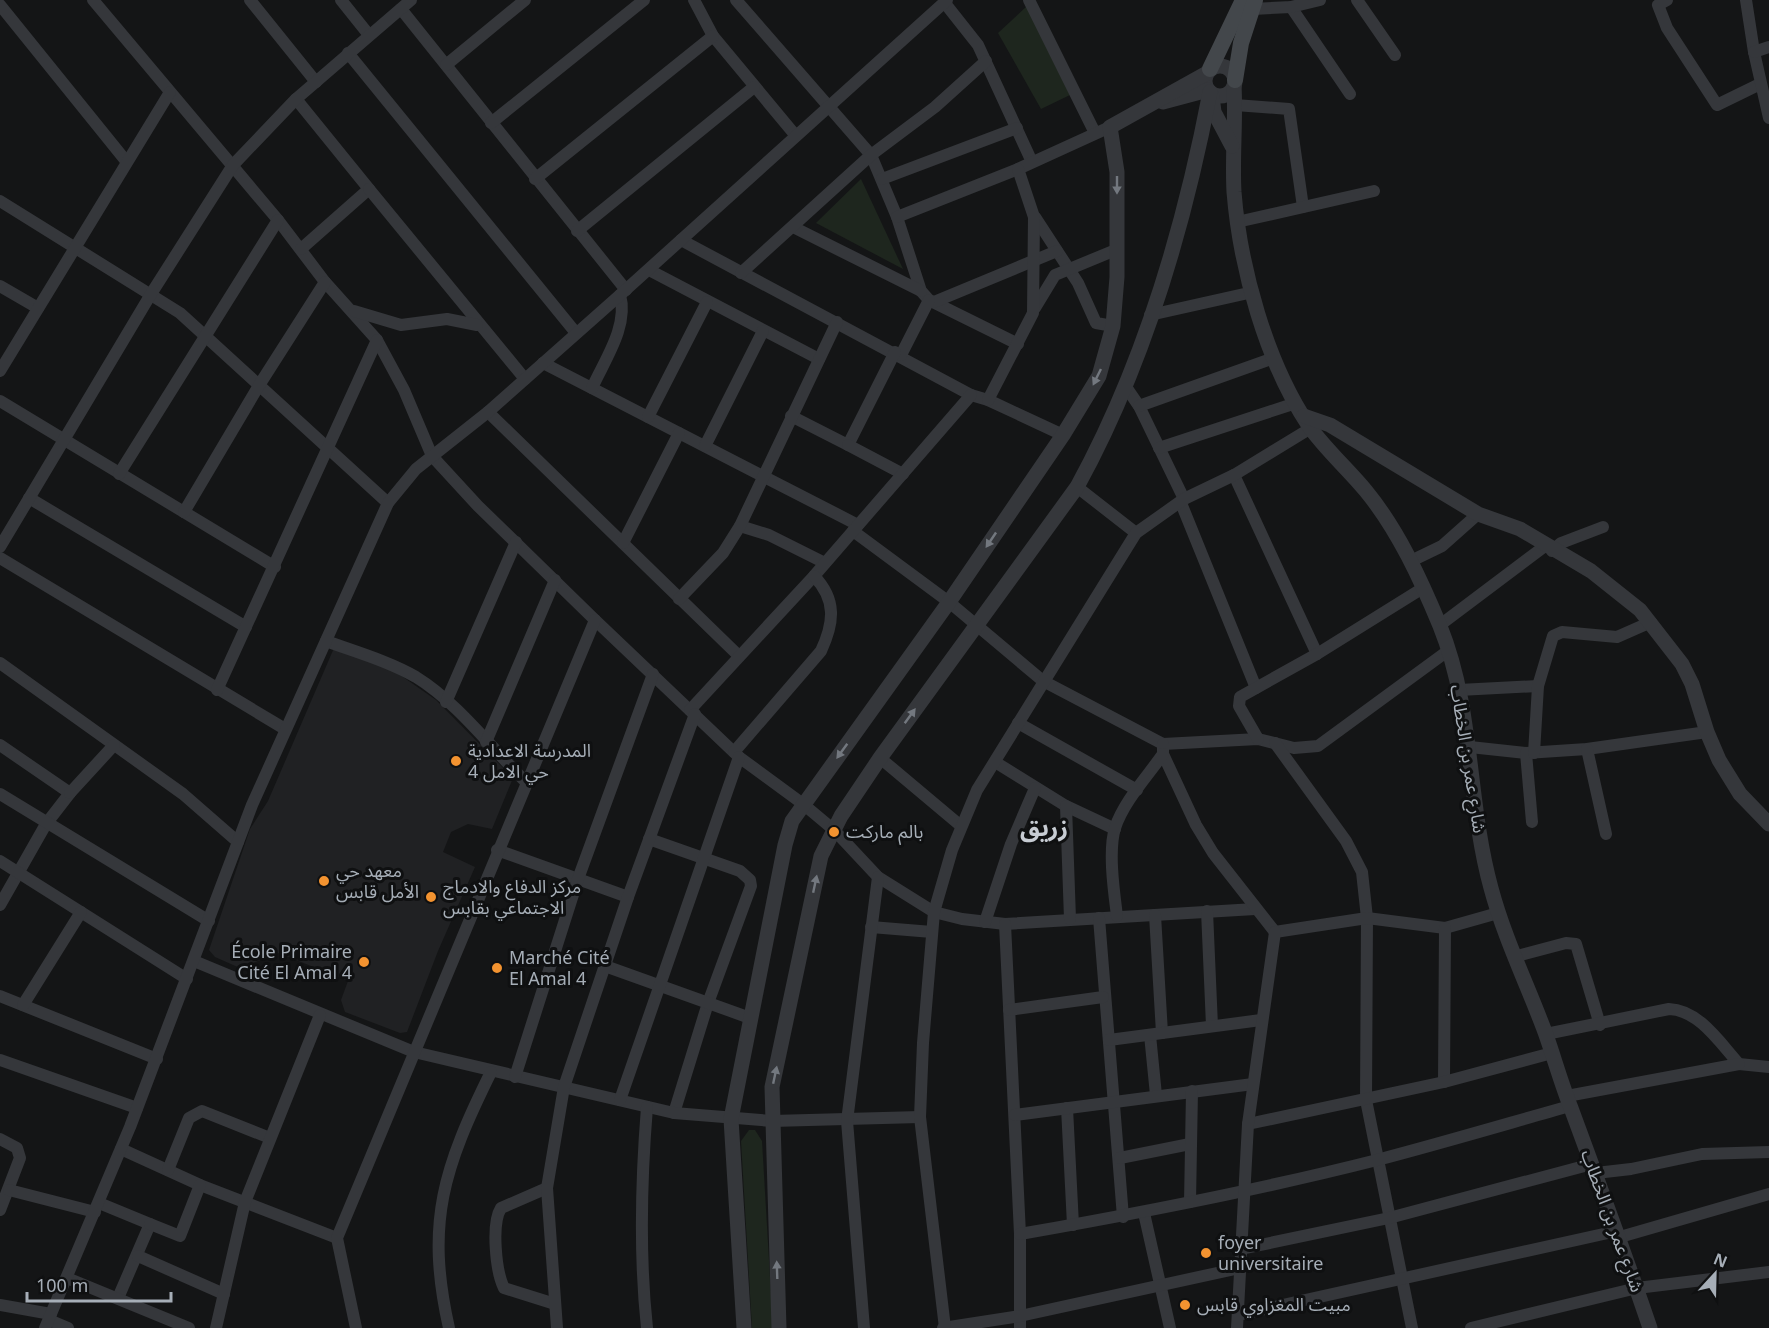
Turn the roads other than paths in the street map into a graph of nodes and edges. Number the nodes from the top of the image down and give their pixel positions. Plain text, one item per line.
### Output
1 (93, 0) edge
2 (250, 0) edge
3 (341, 0) edge
4 (411, 0) edge
5 (525, 0) edge
6 (644, 0) edge
7 (694, 0) edge
8 (735, 0) edge
9 (1029, 0) edge
10 (1320, 0) edge
11 (1357, 0) edge
12 (1667, 0) edge
13 (1746, 0) edge
14 (939, 3) edge
15 (1250, 3) edge
16 (0, 5) edge
17 (1291, 7) junction
18 (401, 9) junction
19 (369, 34) junction
20 (713, 36) junction
21 (1769, 47) edge
22 (1754, 52) junction
23 (348, 53) junction
24 (1395, 55) dead end
25 (986, 61) junction
26 (446, 65) junction
27 (1209, 71) junction
28 (316, 82) junction
29 (1235, 83) junction
30 (1760, 84) junction
31 (754, 87) junction
32 (170, 92) junction
33 (1210, 92) junction
34 (1350, 94) dead end
35 (296, 99) junction
36 (1157, 103) junction
37 (829, 104) junction
38 (1235, 105) junction
39 (1769, 118) edge
40 (491, 123) junction
41 (1110, 127) junction
42 (1017, 128) junction
43 (1095, 133) junction
44 (796, 136) junction
45 (1232, 146) junction
46 (871, 155) junction
47 (126, 161) junction
48 (1032, 162) junction
49 (232, 165) junction
50 (1018, 169) junction
51 (535, 179) junction
52 (882, 179) junction
53 (369, 189) junction
54 (1374, 191) dead end
55 (0, 201) edge
56 (1303, 207) junction
57 (897, 217) junction
58 (1034, 217) junction
59 (278, 220) junction
60 (1237, 222) junction
61 (793, 227) junction
62 (577, 231) junction
63 (681, 240) junction
64 (75, 247) junction
65 (301, 249) junction
66 (1118, 249) junction
67 (1057, 251) junction
68 (1033, 261) junction
69 (1068, 269) junction
70 (649, 270) junction
71 (741, 273) junction
72 (325, 282) junction
73 (0, 286) edge
74 (623, 292) junction
75 (1253, 292) junction
76 (151, 294) junction
77 (928, 298) junction
78 (707, 302) junction
79 (38, 308) junction
80 (353, 311) junction
81 (1033, 312) junction
82 (1150, 315) junction
83 (837, 322) junction
84 (479, 326) junction
85 (1113, 327) junction
86 (763, 331) junction
87 (576, 333) junction
88 (206, 337) junction
89 (377, 340) junction
90 (1018, 344) junction
91 (898, 354) junction
92 (1274, 358) junction
93 (819, 359) junction
94 (543, 363) junction
95 (0, 371) edge
96 (525, 379) junction
97 (258, 387) junction
98 (1126, 387) junction
99 (591, 388) junction
100 (971, 395) junction
101 (988, 400) junction
102 (0, 401) edge
103 (1139, 406) junction
104 (488, 411) junction
105 (791, 416) junction
106 (1304, 416) junction
107 (648, 417) junction
108 (679, 433) junction
109 (1063, 435) junction
110 (63, 441) junction
111 (848, 445) junction
112 (705, 446) junction
113 (1159, 448) junction
114 (328, 450) junction
115 (432, 456) junction
116 (119, 474) junction
117 (903, 474) junction
118 (763, 476) junction
119 (1234, 476) junction
120 (1077, 487) junction
121 (28, 498) junction
122 (1183, 501) junction
123 (388, 503) junction
124 (183, 512) junction
125 (1478, 514) junction
126 (740, 525) junction
127 (1603, 526) dead end
128 (856, 528) junction
129 (1136, 532) junction
130 (516, 542) junction
131 (623, 543) junction
132 (0, 547) edge
133 (1549, 548) junction
134 (0, 558) edge
135 (1410, 561) junction
136 (825, 563) junction
137 (275, 567) junction
138 (814, 576) junction
139 (555, 580) junction
140 (1423, 588) junction
141 (679, 599) junction
142 (949, 602) junction
143 (595, 620) junction
144 (1651, 622) junction
145 (975, 625) junction
146 (1440, 626) junction
147 (246, 627) junction
148 (326, 641) junction
149 (1449, 650) junction
150 (1317, 654) junction
151 (739, 656) junction
152 (0, 663) edge
153 (653, 674) junction
154 (1043, 681) junction
155 (1538, 686) junction
156 (1256, 688) junction
157 (217, 690) junction
158 (1459, 690) junction
159 (447, 702) junction
160 (692, 712) junction
161 (1018, 723) junction
162 (285, 729) junction
163 (1707, 732) junction
164 (1258, 738) junction
165 (486, 742) junction
166 (1275, 743) junction
167 (0, 745) edge
168 (114, 745) junction
169 (1470, 747) junction
170 (1163, 749) junction
171 (1587, 749) junction
172 (1530, 753) junction
173 (736, 754) junction
174 (880, 758) junction
175 (994, 762) junction
176 (526, 782) junction
177 (1035, 788) junction
178 (1137, 790) junction
179 (70, 793) junction
180 (0, 794) edge
181 (803, 804) junction
182 (1066, 806) junction
183 (1532, 822) dead end
184 (46, 824) junction
185 (1769, 824) edge
186 (961, 826) junction
187 (1115, 829) junction
188 (834, 830) junction
189 (1606, 834) dead end
190 (649, 839) junction
191 (238, 842) junction
192 (497, 850) junction
193 (702, 857) junction
194 (0, 861) edge
195 (18, 873) junction
196 (878, 877) junction
197 (578, 879) junction
198 (628, 897) junction
199 (0, 905) edge
200 (1255, 909) junction
201 (1207, 911) junction
202 (81, 912) junction
203 (934, 912) junction
204 (1498, 913) junction
205 (1155, 915) junction
206 (1117, 916) junction
207 (1099, 918) junction
208 (1367, 918) junction
209 (1070, 920) junction
210 (209, 921) junction
211 (985, 922) junction
212 (1005, 924) junction
213 (871, 927) junction
214 (1445, 928) junction
215 (932, 932) junction
216 (1275, 932) junction
217 (1517, 956) junction
218 (194, 961) junction
219 (605, 966) junction
220 (187, 979) junction
221 (659, 986) junction
222 (0, 996) edge
223 (1103, 997) junction
224 (708, 1003) junction
225 (23, 1005) junction
226 (1009, 1010) junction
227 (320, 1015) junction
228 (750, 1018) junction
229 (1261, 1020) junction
230 (1600, 1025) junction
231 (1212, 1026) junction
232 (1156, 1034) junction
233 (1546, 1034) junction
234 (1109, 1040) junction
235 (414, 1052) junction
236 (1552, 1053) junction
237 (157, 1059) junction
238 (0, 1060) edge
239 (1739, 1064) junction
240 (1769, 1067) edge
241 (491, 1072) junction
242 (515, 1077) junction
243 (1444, 1082) junction
244 (1252, 1084) junction
245 (564, 1087) junction
246 (1192, 1091) junction
247 (1156, 1095) junction
248 (1115, 1100) junction
249 (1366, 1100) junction
250 (620, 1101) junction
251 (1569, 1101) junction
252 (647, 1107) junction
253 (137, 1108) junction
254 (1067, 1108) junction
255 (674, 1113) junction
256 (1016, 1115) junction
257 (920, 1117) junction
258 (731, 1119) junction
259 (772, 1121) junction
260 (847, 1121) junction
261 (1248, 1124) junction
262 (270, 1138) junction
263 (0, 1139) edge
264 (1190, 1144) junction
265 (121, 1149) junction
266 (1769, 1152) edge
267 (1120, 1158) junction
268 (1377, 1160) junction
269 (1594, 1169) junction
270 (168, 1170) junction
271 (200, 1185) junction
272 (546, 1188) junction
273 (9, 1190) junction
274 (1244, 1191) junction
275 (1769, 1194) edge
276 (244, 1202) junction
277 (1190, 1202) junction
278 (97, 1208) junction
279 (0, 1210) edge
280 (1144, 1213) junction
281 (1123, 1217) junction
282 (1389, 1218) junction
283 (150, 1224) junction
284 (1073, 1225) junction
285 (1020, 1234) junction
286 (1619, 1234) junction
287 (337, 1238) junction
288 (1241, 1249) junction
289 (138, 1256) junction
290 (1240, 1268) junction
291 (1769, 1272) edge
292 (67, 1278) junction
293 (1401, 1280) junction
294 (1160, 1286) junction
295 (1636, 1288) junction
296 (224, 1294) junction
297 (118, 1298) junction
298 (555, 1304) junction
299 (0, 1305) edge
300 (48, 1320) edge
301 (1020, 1322) edge
302 (1237, 1322) edge
303 (1532, 1322) edge
304 (68, 1328) edge
305 (189, 1328) edge
306 (216, 1328) edge
307 (356, 1328) edge
308 (449, 1328) edge
309 (557, 1328) edge
310 (647, 1328) edge
311 (744, 1328) edge
312 (779, 1328) edge
313 (864, 1328) edge
314 (944, 1328) edge
315 (1170, 1328) edge
316 (1412, 1328) edge
317 (1471, 1328) edge
318 (1650, 1328) edge

1 - 32 street
2 - 28 street
3 - 19 street
4 - 18 street
5 - 26 street
6 - 40 street
7 - 20 street
8 - 37 street
9 - 43 street
10 - 17 street
11 - 24 street
12 - 30 street
13 - 22 street
14 - 25 street
14 - 37 street
15 - 17 street
15 - 27 main road
15 - 29 main road
16 - 47 street
17 - 34 street
18 - 19 street
18 - 26 street
19 - 23 street
20 - 31 street
20 - 51 street
21 - 22 street
22 - 30 street
23 - 28 street
23 - 87 street
25 - 42 street
25 - 46 street
26 - 40 street
27 - 29 street
27 - 33 street
27 - 36 street
28 - 35 street
29 - 33 street
29 - 38 street, شارع عمر بن الخطاب
30 - 39 street
31 - 44 street
31 - 62 street
32 - 47 street
32 - 49 street
33 - 36 street
33 - 45 street
33 - 82 street
35 - 49 street
35 - 53 street
36 - 41 street
37 - 44 street
37 - 46 street
38 - 45 street, شارع عمر بن الخطاب
38 - 56 street
40 - 51 street
41 - 43 street
41 -> 66 street
42 - 48 street
42 - 52 street
43 - 48 street
44 - 63 street
45 - 60 street, شارع عمر بن الخطاب
46 - 52 street
46 - 61 street
47 - 64 street
48 - 50 street
49 - 59 street
49 - 76 street
50 - 57 street
50 - 58 street
51 - 62 street
52 - 57 street
53 - 65 street
53 - 84 street
54 - 56 street
55 - 64 street
56 - 60 street
57 - 77 street
58 - 67 street
58 - 68 street
59 - 65 street
59 - 88 street
60 - 75 street, شارع عمر بن الخطاب
61 - 71 street
61 - 77 street
62 - 74 street
63 - 70 street
63 - 71 street
64 - 76 street
64 - 79 street
65 - 72 street
66 - 69 street
66 - 85 street
67 - 68 street
67 - 69 street
68 - 77 street
68 - 81 street
69 - 81 street
69 - 85 street
70 - 74 street
70 - 78 street
71 - 83 street
72 - 80 street
72 - 97 street
73 - 79 street
74 - 87 street
74 - 99 street
75 - 82 street
75 - 92 street, شارع عمر بن الخطاب
76 - 88 street
76 - 110 street
77 - 90 street
77 - 91 street
78 - 86 street
78 - 107 street
79 - 95 street
80 - 84 street
80 - 89 street
81 - 90 street
82 - 98 street
83 - 91 street
83 - 93 street
84 - 96 street
85 -> 109 street
86 - 93 street
86 - 112 street
87 - 94 street
88 - 97 street
88 - 116 street
89 - 114 street
89 - 115 street
90 - 101 street
91 - 100 street
91 - 111 street
92 - 103 street
92 - 106 street, شارع عمر بن الخطاب
93 - 105 street
94 - 96 street
94 - 99 street
96 - 104 street
97 - 114 street
97 - 124 street
98 - 103 street
98 - 120 street
99 - 107 street
100 - 101 street
100 - 117 street
101 - 109 street
102 - 110 street
103 - 113 street
104 - 115 street
104 - 131 street
105 - 111 street
105 - 118 street
106 - 113 street
106 - 119 street
106 - 125 street
106 - 135 street, شارع عمر بن الخطاب
107 - 108 street
108 - 112 street
108 - 131 street
109 -> 142 street
110 - 116 street
110 - 121 street
111 - 117 street
112 - 118 street
113 - 122 street
114 - 123 street
114 - 137 street
115 - 123 street
115 - 130 street
116 - 124 street
117 - 128 street
118 - 126 street
118 - 128 street
119 - 122 street
119 - 150 street
120 - 129 street
120 - 145 street
121 - 132 street
121 - 147 street
122 - 129 street
122 - 156 street
123 - 148 street
124 - 137 street
125 - 133 street
125 - 135 street
126 - 136 street
126 - 141 street
127 - 133 street
128 - 136 street
128 - 142 street
129 - 154 street
130 - 139 street
130 - 159 street
131 - 141 street
133 - 144 street
133 - 146 street
134 - 157 street
135 - 140 street, شارع عمر بن الخطاب
136 - 138 street
137 - 147 street
138 - 151 street
138 - 173 street
139 - 143 street
139 - 165 street
140 - 146 street, شارع عمر بن الخطاب
140 - 150 street
141 - 151 street
142 - 145 street
142 -> 181 street
143 - 153 street
143 - 176 street
144 - 155 street
144 - 163 street
145 - 154 street
174 -> 145 street
146 - 149 street, شارع عمر بن الخطاب
147 - 157 street
148 - 159 street
148 - 162 street
149 - 158 street, شارع عمر بن الخطاب
149 - 166 street
150 - 156 street
151 - 160 street
152 - 168 street
153 - 160 street
153 - 197 street
154 - 161 street
154 - 170 street
155 - 158 street
155 - 172 street
156 - 164 street
157 - 162 street
158 - 169 street, شارع عمر بن الخطاب
159 - 165 street
160 - 173 street
160 - 190 street
161 - 175 street
161 - 178 street
162 - 191 street
163 - 171 street
163 - 185 street
164 - 166 street
164 - 170 street
165 - 176 street
166 - 208 street
167 - 179 street
168 - 179 street
168 - 191 street
169 - 172 street
169 - 204 street, شارع عمر بن الخطاب
170 - 178 street
170 - 200 street
171 - 172 street
171 - 189 street
172 - 183 street
173 - 181 street
173 - 193 street
174 - 186 street
174 - 188 street
175 - 177 street
175 - 186 street
176 - 192 street
177 - 182 street
177 - 211 street
178 - 187 street
179 - 184 street
180 - 184 street
181 - 188 street
181 - 228 street
182 - 187 street
182 - 209 street
184 - 195 street
184 - 210 street
186 - 203 street
187 - 206 street
188 - 196 street
259 -> 188 street
190 - 193 street
190 - 198 street
191 - 210 street
192 - 197 street
192 - 235 street
193 - 221 street
193 - 224 street
194 - 195 street
195 - 199 street
195 - 202 street
196 - 203 street
196 - 213 street
197 - 198 street
197 - 242 street
198 - 219 street
200 - 201 street
200 - 216 street
201 - 205 street
201 - 231 street
202 - 220 street
202 - 225 street
203 - 211 street
203 - 215 street
204 - 214 street
204 - 217 street, شارع عمر بن الخطاب
205 - 206 street
205 - 232 street
206 - 207 street
207 - 209 street
207 - 223 street
208 - 214 street
208 - 216 street
208 - 249 street
209 - 212 street
210 - 218 street
211 - 212 street
212 - 226 street
213 - 215 street
213 - 260 street
214 - 243 street
215 - 257 street
216 - 229 street
217 - 230 street
217 - 233 street, شارع عمر بن الخطاب
218 - 220 street
218 - 227 street
219 - 221 street
219 - 245 street
220 - 237 street
221 - 224 street
221 - 250 street
222 - 225 street
223 - 226 street
223 - 234 street
224 - 228 street
224 - 255 street
225 - 237 street
226 - 256 street
227 - 235 street
227 - 262 street
228 - 258 street
229 - 231 street
229 - 244 street
230 - 233 street
230 - 239 street
231 - 232 street
232 - 234 street
232 - 247 street
233 - 236 street, شارع عمر بن الخطاب
234 - 248 street
235 - 241 street
235 - 287 street
236 - 243 street
236 - 251 street, شارع عمر بن الخطاب
237 - 253 street
238 - 253 street
239 - 240 street
239 - 251 street
241 - 242 street
241 - 308 street
242 - 245 street
243 - 249 street
244 - 246 street
244 - 261 street
245 - 250 street
245 - 272 street
246 - 247 street
246 - 264 street
247 - 248 street
248 - 254 street
248 - 267 street
249 - 261 street
249 - 268 street
250 - 252 street
251 - 268 street
251 - 269 street, شارع عمر بن الخطاب
252 - 255 street
252 - 310 street
253 - 265 street
254 - 256 street
254 - 284 street
255 - 258 street
256 - 285 street
257 - 260 street
257 - 314 street
258 - 259 street
258 - 311 street
259 - 260 street
312 -> 259 street
260 - 313 street
261 - 274 street
262 - 270 street
262 - 276 street
263 - 273 street
264 - 267 street
264 - 277 street
265 - 270 street
265 - 278 street
266 - 269 street
267 - 281 street
268 - 274 street
268 - 282 street
269 - 282 street
269 - 286 street, شارع عمر بن الخطاب
270 - 271 street
271 - 276 street
271 - 283 street
272 - 298 street
272 - 298 street
273 - 278 street
273 - 279 street
274 - 277 street
274 - 288 street
275 - 286 street
276 - 287 street
276 - 296 street
277 - 280 street
278 - 283 street
278 - 292 street
280 - 281 street
280 - 294 street
281 - 284 street
282 - 288 street
282 - 293 street
283 - 289 street
284 - 285 street
285 - 301 street
286 - 293 street
286 - 295 street, شارع عمر بن الخطاب
287 - 307 street
288 - 290 street
289 - 296 street
289 - 297 street
290 - 294 street
290 - 302 street
291 - 295 street
292 - 297 street
292 - 300 street
293 - 302 street
293 - 316 street
294 - 301 street
294 - 315 street
295 - 303 street
295 - 318 street, شارع عمر بن الخطاب
296 - 306 street
297 - 305 street
298 - 309 street
299 - 300 street
300 - 304 street
301 - 314 street
303 - 317 street

